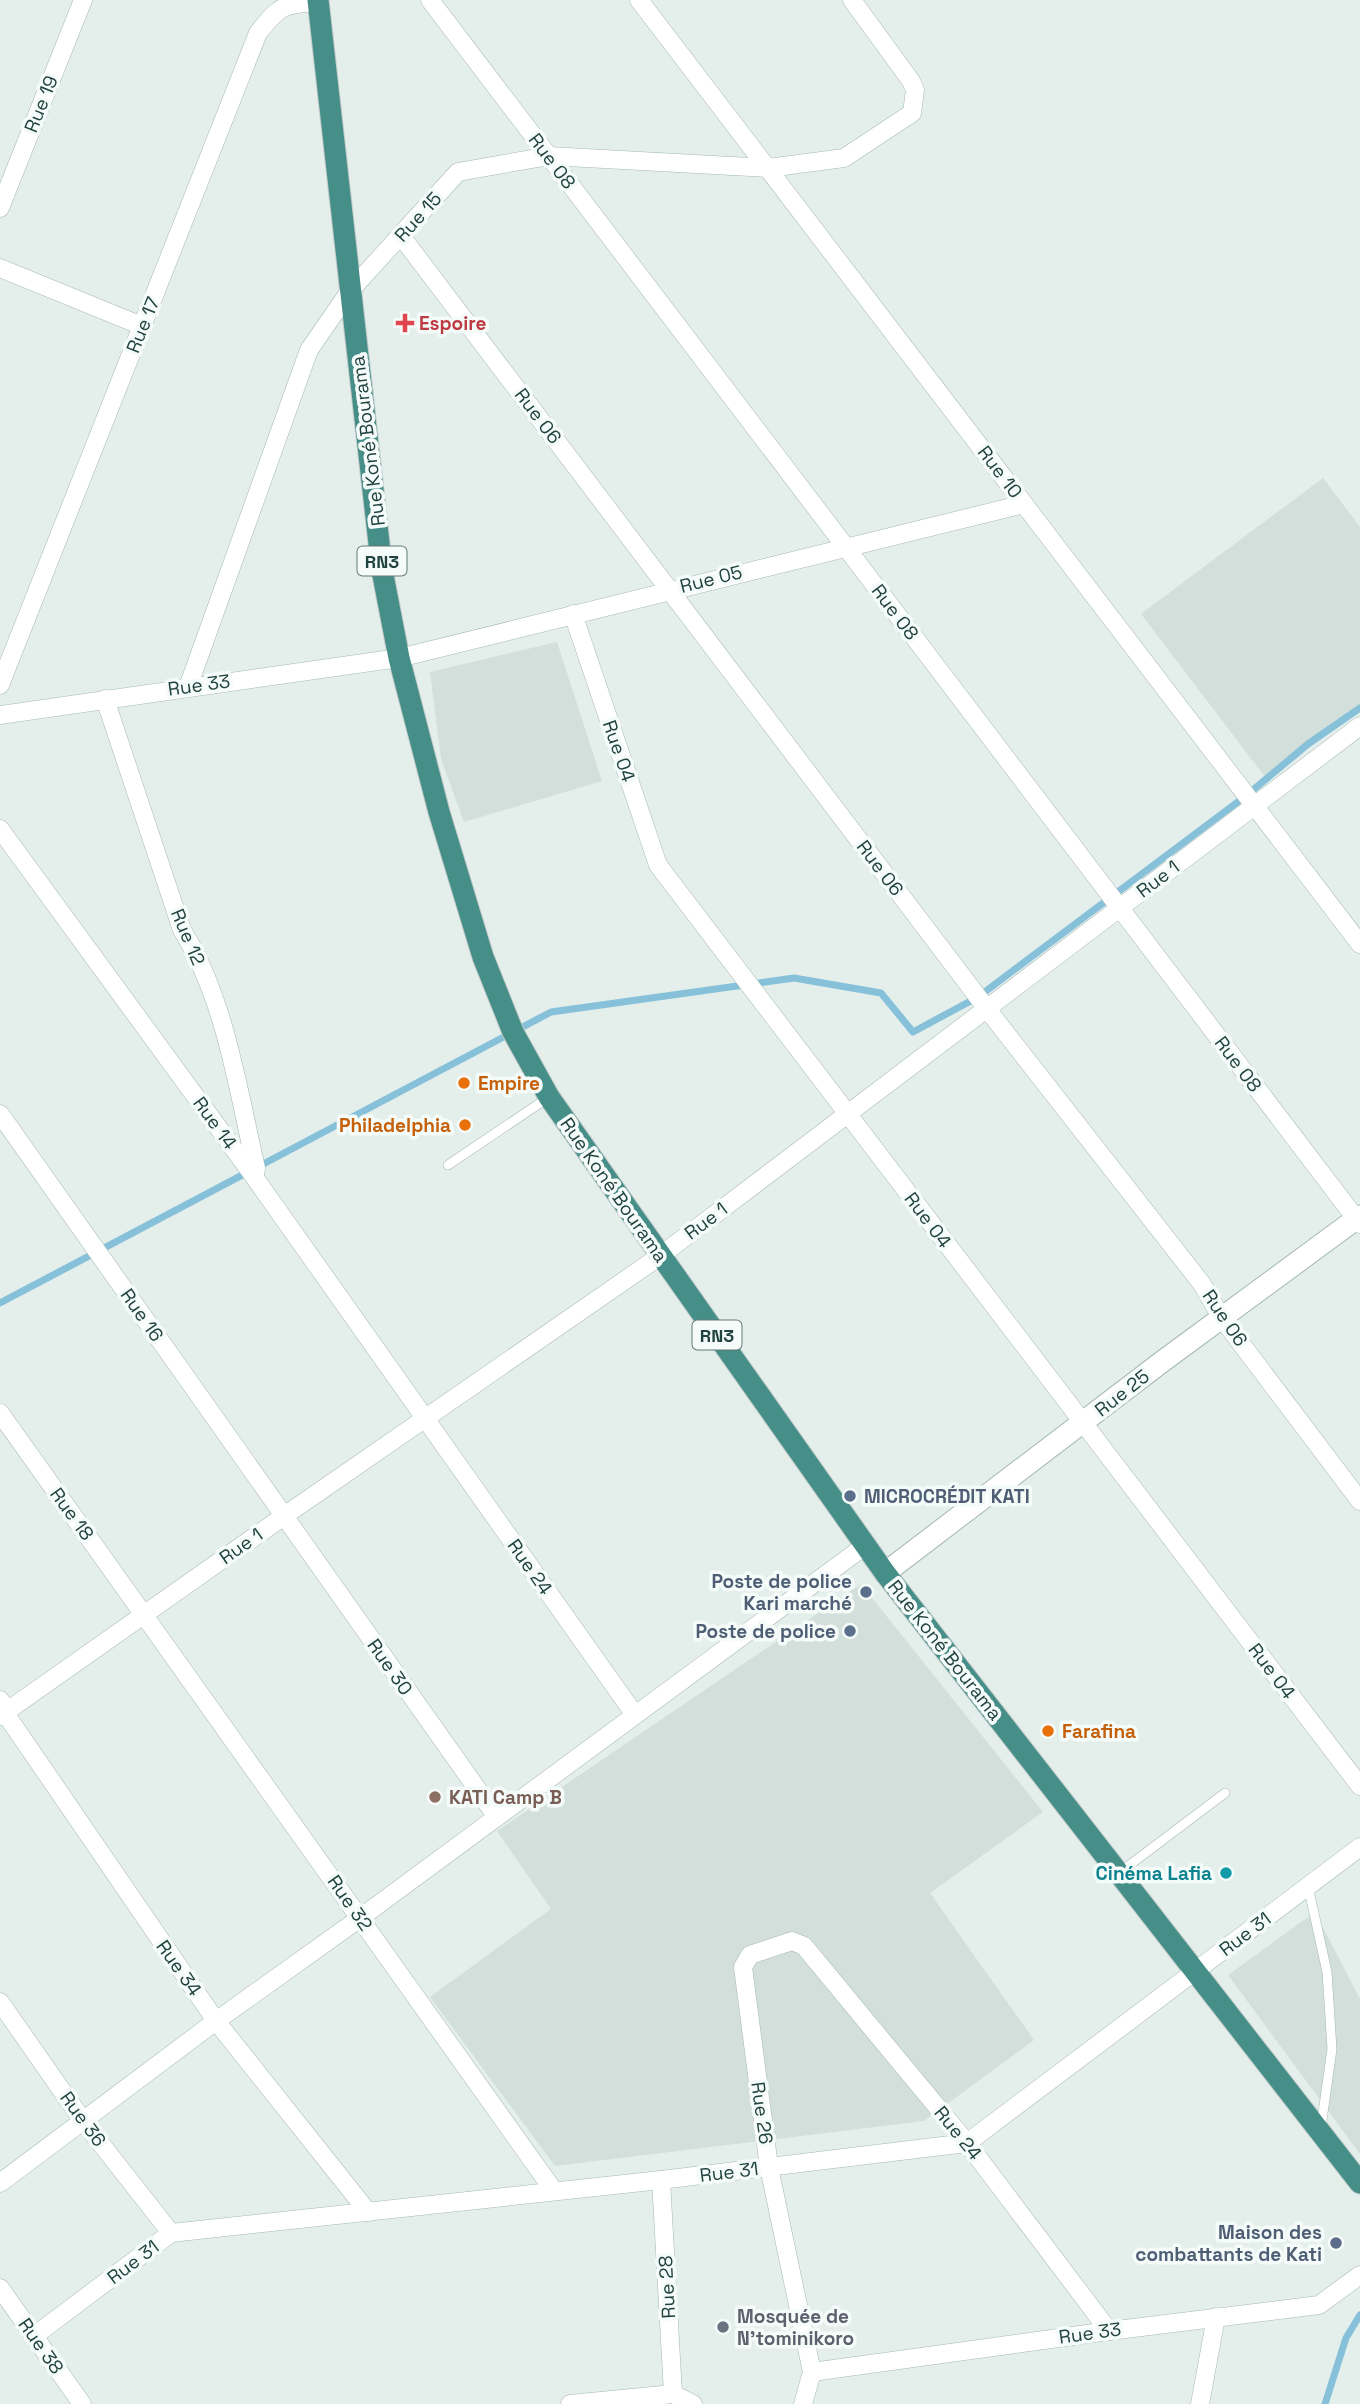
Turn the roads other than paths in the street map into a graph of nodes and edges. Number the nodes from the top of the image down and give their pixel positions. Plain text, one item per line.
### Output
1 (83, 0) edge
2 (430, 0) edge
3 (639, 0) edge
4 (852, 0) edge
5 (318, 1) edge
6 (549, 156) junction
7 (768, 168) junction
8 (0, 208) edge
9 (401, 236) junction
10 (0, 268) edge
11 (349, 292) junction
12 (142, 326) junction
13 (1024, 504) junction
14 (845, 546) junction
15 (670, 590) junction
16 (573, 614) junction
17 (399, 658) junction
18 (0, 685) edge
19 (188, 687) junction
20 (105, 699) junction
21 (0, 715) edge
22 (1360, 726) edge
23 (1255, 806) junction
24 (0, 829) edge
25 (1120, 908) junction
26 (1360, 944) edge
27 (987, 1009) junction
28 (549, 1097) junction
29 (0, 1114) edge
30 (847, 1114) junction
31 (447, 1165) dead end
32 (254, 1178) junction
33 (1359, 1220) edge
34 (660, 1256) junction
35 (1221, 1317) junction
36 (0, 1413) edge
37 (425, 1419) junction
38 (1083, 1423) junction
39 (1360, 1501) edge
40 (284, 1516) junction
41 (866, 1545) junction
42 (885, 1573) junction
43 (145, 1615) junction
44 (3, 1710) edge
45 (635, 1715) junction
46 (1360, 1786) edge
47 (1225, 1793) dead end
48 (496, 1817) junction
49 (1360, 1847) edge
50 (1119, 1873) junction
51 (1308, 1886) junction
52 (360, 1918) junction
53 (798, 1942) joint
54 (1195, 1971) junction
55 (0, 2002) edge
56 (216, 2021) junction
57 (83, 2121) junction
58 (1320, 2132) junction
59 (967, 2143) junction
60 (769, 2167) junction
61 (661, 2180) junction
62 (0, 2183) edge
63 (1360, 2183) edge
64 (554, 2192) junction
65 (368, 2212) junction
66 (171, 2233) junction
67 (1360, 2275) edge
68 (0, 2288) edge
69 (1216, 2317) junction
70 (1109, 2331) junction
71 (34, 2336) junction
72 (812, 2372) junction
73 (673, 2395) junction
74 (82, 2404) edge
75 (570, 2404) edge
76 (692, 2404) edge
77 (803, 2404) edge
78 (1200, 2404) edge

1 - 8 street, Rue 19
2 - 6 street, Rue 08
3 - 7 street, Rue 10
4 - 7 street, Rue 15
5 - 11 highway, Rue Koné Bourama / RN3
5 - 12 street, Rue 17
6 - 7 street, Rue 15
6 - 9 street, Rue 15
6 - 14 street, Rue 08
7 - 13 street, Rue 10
9 - 11 street, Rue 15
9 - 15 street, Rue 06
10 - 12 street
11 - 17 highway, Rue Koné Bourama / RN3
11 - 19 street, Rue 15
12 - 18 street, Rue 17
13 - 14 street, Rue 05
13 - 23 street, Rue 10
14 - 15 street, Rue 05
14 - 25 street, Rue 08
15 - 16 street, Rue 05
15 - 27 street, Rue 06
16 - 17 street, Rue 05
16 - 30 street, Rue 04
17 - 19 street, Rue 33
17 - 28 highway, Rue Koné Bourama / RN3
19 - 20 street, Rue 33
20 - 21 street, Rue 33
20 - 32 street, Rue 12
22 - 23 street, Rue 1
23 - 25 street, Rue 1
23 - 26 street, Rue 10
24 - 32 street, Rue 14
25 - 27 street, Rue 1
25 - 33 street, Rue 08
27 - 30 street, Rue 1
27 - 35 street, Rue 06
28 - 31 lane
28 - 34 highway, Rue Koné Bourama / RN3
29 - 40 street, Rue 16
30 - 34 street, Rue 1
30 - 38 street, Rue 04
32 - 37 street, Rue 14
33 - 35 street, Rue 25
34 - 37 street, Rue 1
34 - 41 highway, Rue Koné Bourama / RN3
35 - 38 street, Rue 25
35 - 39 street, Rue 06
36 - 43 street, Rue 18
37 - 40 street, Rue 1
37 - 45 street, Rue 24
38 - 42 street, Rue 25
38 - 46 street, Rue 04
40 - 43 street, Rue 1
40 - 48 street, Rue 30
41 - 42 highway, Rue Koné Bourama / RN3
41 - 45 street
42 - 50 highway, Rue Koné Bourama / RN3
43 - 44 street, Rue 1
43 - 52 street, Rue 32
44 - 56 street, Rue 34
45 - 48 street
47 - 50 lane
48 - 52 street
49 - 51 street, Rue 31
50 - 54 highway, Rue Koné Bourama / RN3
51 - 54 street, Rue 31
51 - 58 lane
52 - 56 street
52 - 64 street, Rue 32
53 - 59 street, Rue 24
53 - 60 street, Rue 26
54 - 58 highway, Rue Koné Bourama / RN3
54 - 59 street, Rue 31
55 - 57 street, Rue 36
56 - 57 street
56 - 65 street, Rue 34
57 - 62 street
57 - 66 street, Rue 36
58 - 63 highway, Rue Koné Bourama / RN3
59 - 60 street, Rue 31
59 - 70 street, Rue 24
60 - 61 street, Rue 31
60 - 72 street, Rue 26
61 - 64 street, Rue 31
61 - 73 street, Rue 28
64 - 65 street, Rue 31
65 - 66 street, Rue 31
66 - 71 street, Rue 31
67 - 69 street, Rue 33
68 - 71 street, Rue 38
69 - 70 street, Rue 33
69 - 78 street
70 - 72 street, Rue 33
71 - 74 street, Rue 38
72 - 77 street, Rue 26
73 - 75 street
73 - 76 street

